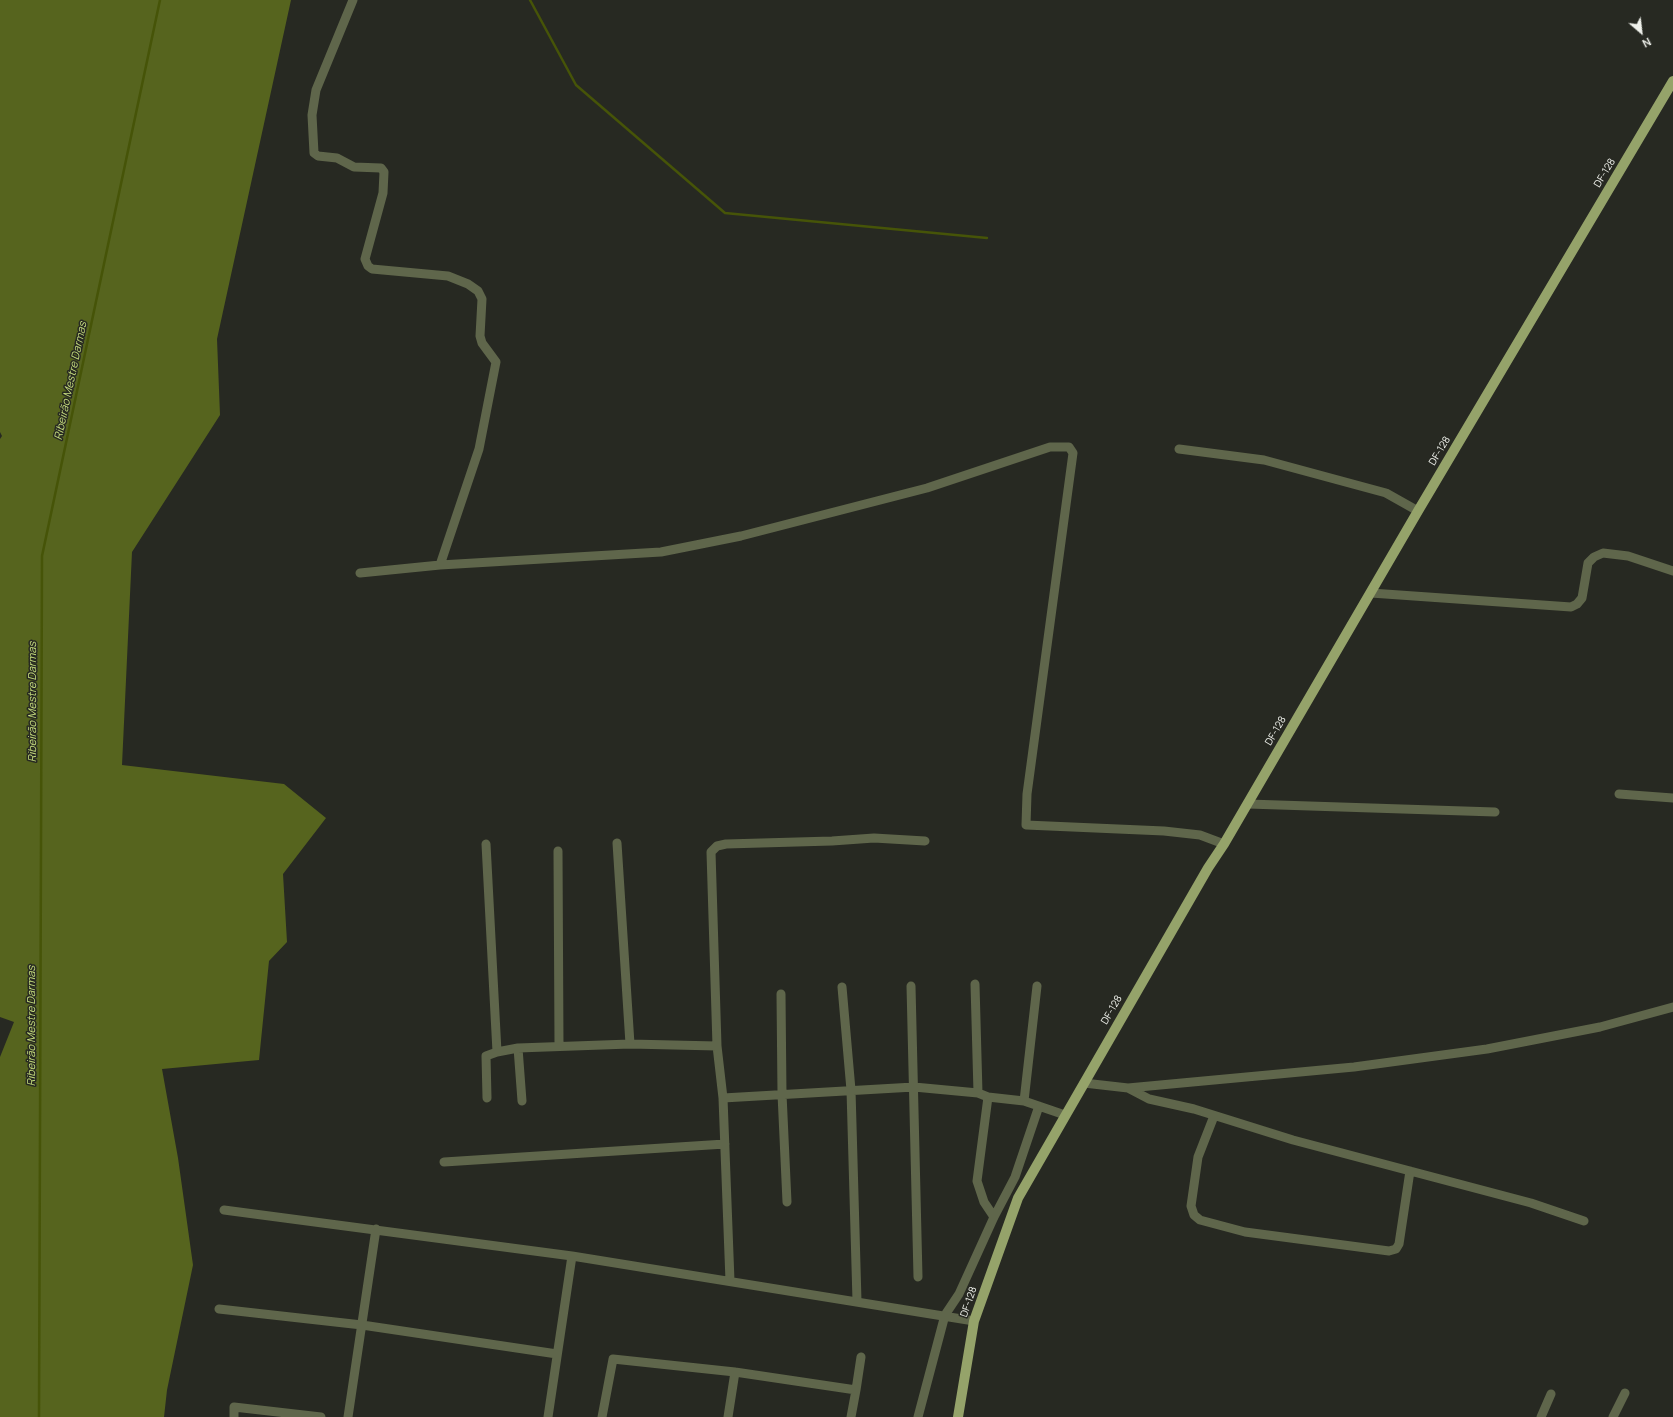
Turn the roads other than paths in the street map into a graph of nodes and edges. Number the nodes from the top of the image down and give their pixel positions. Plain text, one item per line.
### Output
1 (353, 0) edge
2 (1673, 81) edge
3 (1179, 449) dead end
4 (1418, 511) junction
5 (440, 565) junction
6 (1673, 571) edge
7 (360, 573) dead end
8 (1371, 593) junction
9 (1619, 794) dead end
10 (1673, 798) edge
11 (1248, 804) junction
12 (1496, 812) dead end
13 (925, 841) dead end
14 (617, 843) dead end
15 (486, 844) dead end
16 (1224, 844) junction
17 (558, 852) dead end
18 (974, 984) dead end
19 (911, 986) dead end
20 (1037, 986) dead end
21 (842, 987) dead end
22 (781, 994) dead end
23 (1673, 1007) edge
24 (630, 1044) junction
25 (559, 1046) junction
26 (717, 1046) junction
27 (518, 1048) junction
28 (497, 1052) junction
29 (1084, 1083) junction
30 (914, 1087) junction
31 (1128, 1088) junction
32 (851, 1090) junction
33 (978, 1093) junction
34 (782, 1094) junction
35 (988, 1097) junction
36 (487, 1098) dead end
37 (723, 1098) junction
38 (522, 1101) dead end
39 (1024, 1101) junction
40 (1039, 1106) junction
41 (1065, 1115) junction
42 (1214, 1116) junction
43 (725, 1144) junction
44 (444, 1162) dead end
45 (1410, 1171) junction
46 (787, 1202) dead end
47 (224, 1210) dead end
48 (994, 1217) junction
49 (1584, 1221) dead end
50 (376, 1229) junction
51 (572, 1256) junction
52 (918, 1277) dead end
53 (730, 1281) junction
54 (856, 1301) junction
55 (219, 1309) dead end
56 (945, 1316) junction
57 (974, 1321) junction
58 (362, 1325) junction
59 (557, 1354) junction
60 (861, 1356) dead end
61 (735, 1372) junction
62 (856, 1390) junction
63 (1625, 1393) dead end
64 (1551, 1394) dead end
65 (234, 1417) edge
66 (321, 1417) edge
67 (348, 1417) edge
68 (548, 1417) edge
69 (602, 1417) edge
70 (728, 1417) edge
71 (851, 1417) edge
72 (918, 1417) edge
73 (958, 1417) edge
74 (1541, 1417) edge
75 (1613, 1417) edge

1 - 5 street
2 - 4 main road, DF-128 / DF-128
3 - 4 street
4 - 8 main road, DF-128 / DF-128
5 - 7 street
5 - 16 street
6 - 8 street
8 - 11 main road, DF-128 / DF-128
9 - 10 street
11 - 12 street
11 - 16 main road, DF-128 / DF-128
13 - 26 street
14 - 24 street
15 - 28 street
16 - 29 main road, DF-128 / DF-128
17 - 25 street
18 - 33 street
19 - 30 street
20 - 39 street
21 - 32 street
22 - 34 street
23 - 31 street
24 - 25 street
24 - 26 street
25 - 27 street
26 - 37 street
27 - 28 street
27 - 38 street
28 - 36 street
29 - 31 street
29 - 41 main road, DF-128 / DF-128
30 - 32 street
30 - 33 street
30 - 52 street
31 - 42 street
32 - 34 street
32 - 54 street
33 - 35 street
34 - 37 street
34 - 46 street
35 - 39 street
35 - 48 street
37 - 43 street
39 - 40 street
40 - 41 street
40 - 48 street
41 - 57 main road, DF-128 / DF-128
42 - 45 street
42 - 45 street
43 - 44 street
43 - 53 street
45 - 49 street
47 - 50 street
48 - 56 street
50 - 51 street
50 - 58 street
51 - 53 street
51 - 59 street
53 - 54 street
54 - 56 street
55 - 58 street
56 - 57 street
56 - 72 street
57 - 73 main road, DF-128 / DF-128
58 - 59 street
58 - 67 street
59 - 68 street
60 - 62 street
61 - 62 street
61 - 69 street
61 - 70 street
62 - 71 street
63 - 75 street
64 - 74 street
65 - 66 street

